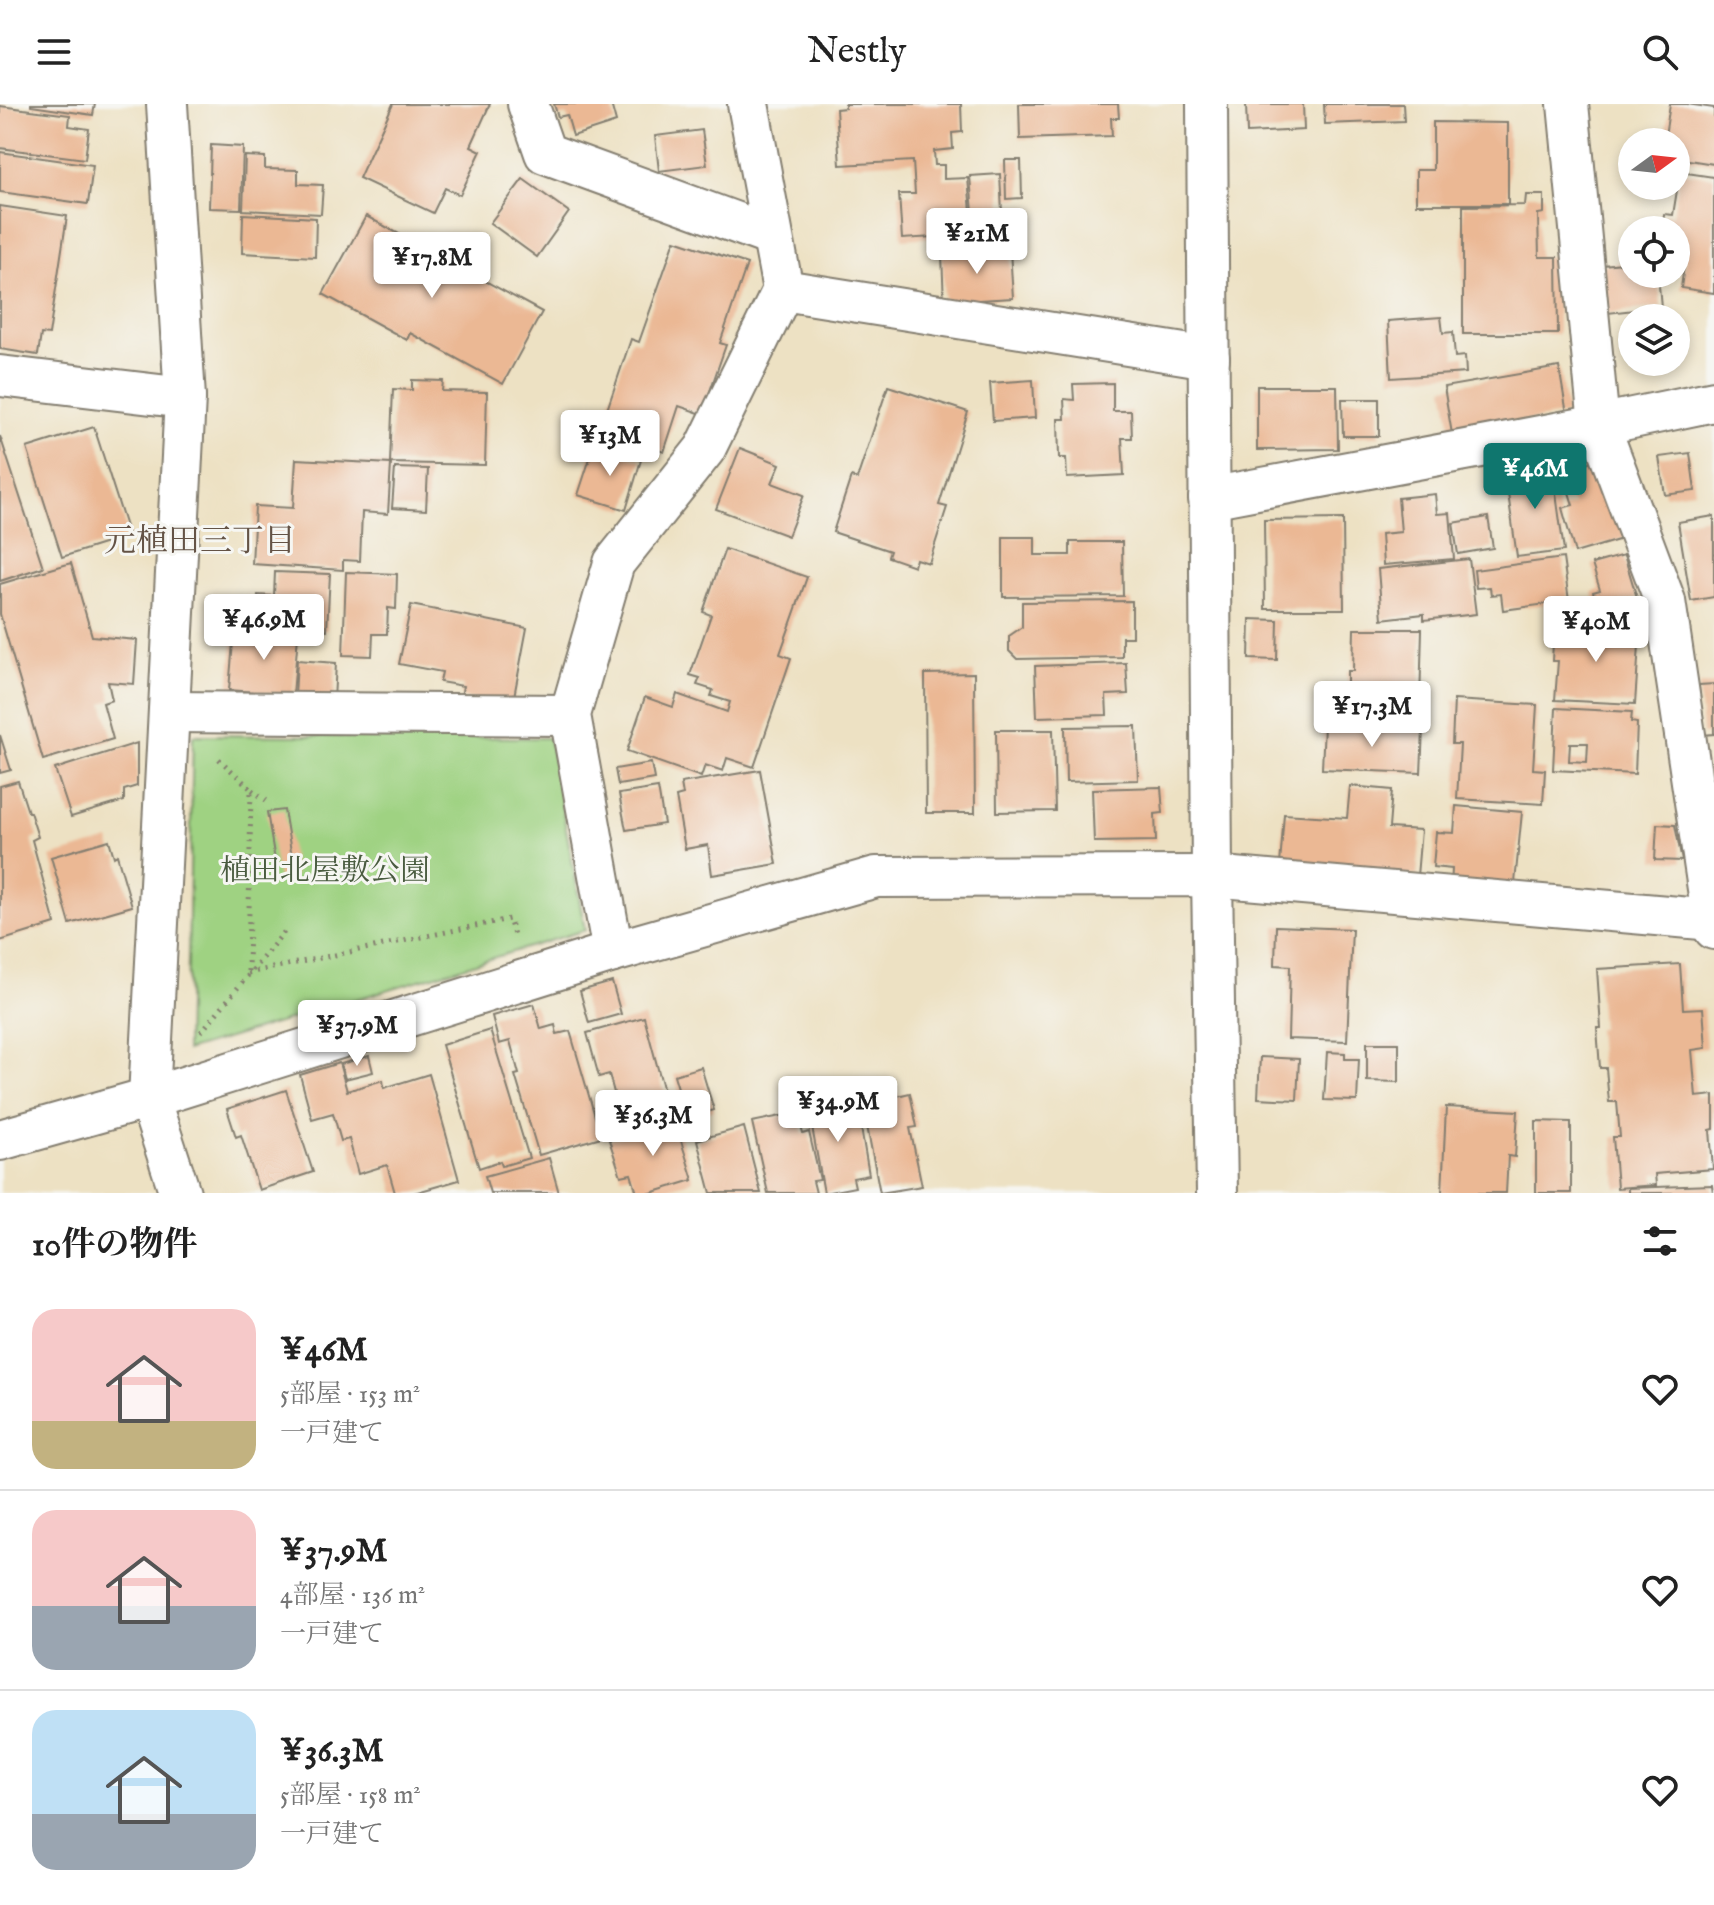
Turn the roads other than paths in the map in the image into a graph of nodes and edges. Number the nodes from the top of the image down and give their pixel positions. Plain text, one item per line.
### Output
1 (167, 104) edge
2 (528, 104) edge
3 (748, 104) edge
4 (1207, 104) edge
5 (1568, 104) edge
6 (772, 236) junction
7 (783, 290) junction
8 (1209, 358) junction
9 (0, 376) edge
10 (185, 398) junction
11 (1714, 401) edge
12 (1599, 425) junction
13 (1209, 498) junction
14 (169, 712) junction
15 (570, 715) junction
16 (1212, 876) junction
17 (1713, 920) edge
18 (1714, 929) edge
19 (613, 952) junction
20 (149, 1098) junction
21 (0, 1140) edge
22 (180, 1193) edge
23 (1217, 1193) edge

1 - 10 street
2 - 6 street
3 - 6 street
4 - 8 street
5 - 12 street
6 - 7 street
7 - 8 street
7 - 15 street
8 - 13 street
9 - 10 street
10 - 14 street
11 - 12 street
12 - 13 street
12 - 17 street
13 - 16 street
14 - 15 street
14 - 20 street
15 - 19 street
16 - 17 street
16 - 19 street
16 - 23 street
17 - 18 street
19 - 20 street
20 - 21 street
20 - 22 street

